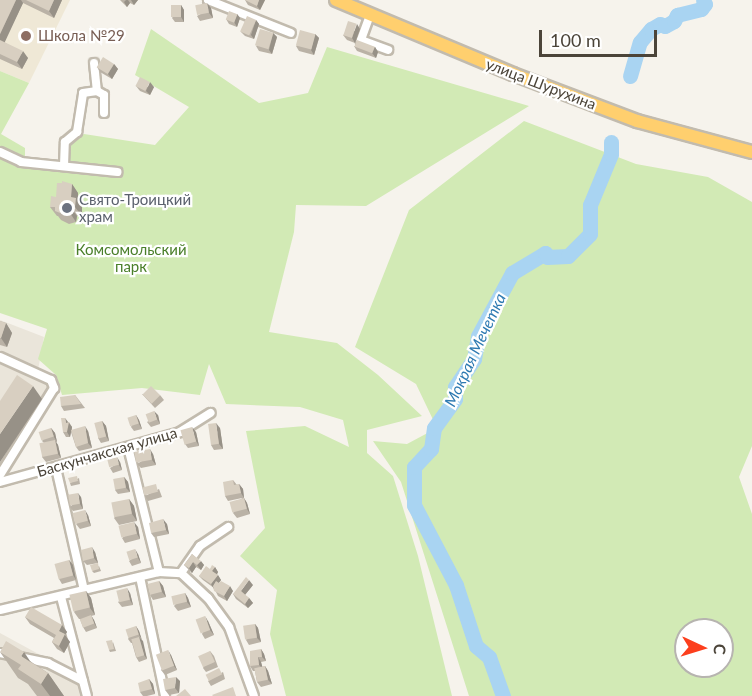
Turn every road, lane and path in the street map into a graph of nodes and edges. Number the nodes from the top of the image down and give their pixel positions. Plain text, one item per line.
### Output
1 (208, 0) edge
2 (336, 0) edge
3 (370, 15) junction
4 (291, 33) dead end
5 (388, 50) dead end
6 (94, 63) dead end
7 (97, 91) junction
8 (104, 113) dead end
9 (0, 152) edge
10 (752, 152) edge
11 (64, 166) junction
12 (117, 172) dead end
13 (0, 357) edge
14 (210, 414) dead end
15 (128, 447) junction
16 (56, 468) junction
17 (0, 475) edge
18 (0, 482) edge
19 (228, 526) dead end
20 (159, 572) junction
21 (181, 573) junction
22 (140, 577) junction
23 (84, 590) junction
24 (61, 597) junction
25 (0, 610) edge
26 (0, 653) edge
27 (83, 681) junction
28 (85, 694) edge
29 (165, 696) edge
30 (254, 696) edge

1 - 4 street
2 - 3 highway, улица Шурухина
3 - 5 street
3 - 10 highway, улица Шурухина
6 - 7 street
7 - 8 street
7 - 11 street
9 - 11 street
11 - 12 street
13 - 17 street
14 - 15 street, Баскунчакская улица
15 - 16 street, Баскунчакская улица
15 - 20 street
16 - 18 street, Баскунчакская улица
16 - 23 street
19 - 21 street
20 - 21 street
20 - 22 street
21 - 30 street
22 - 23 street
22 - 29 street
23 - 24 street
24 - 25 street
24 - 27 street
26 - 27 street
27 - 28 street

